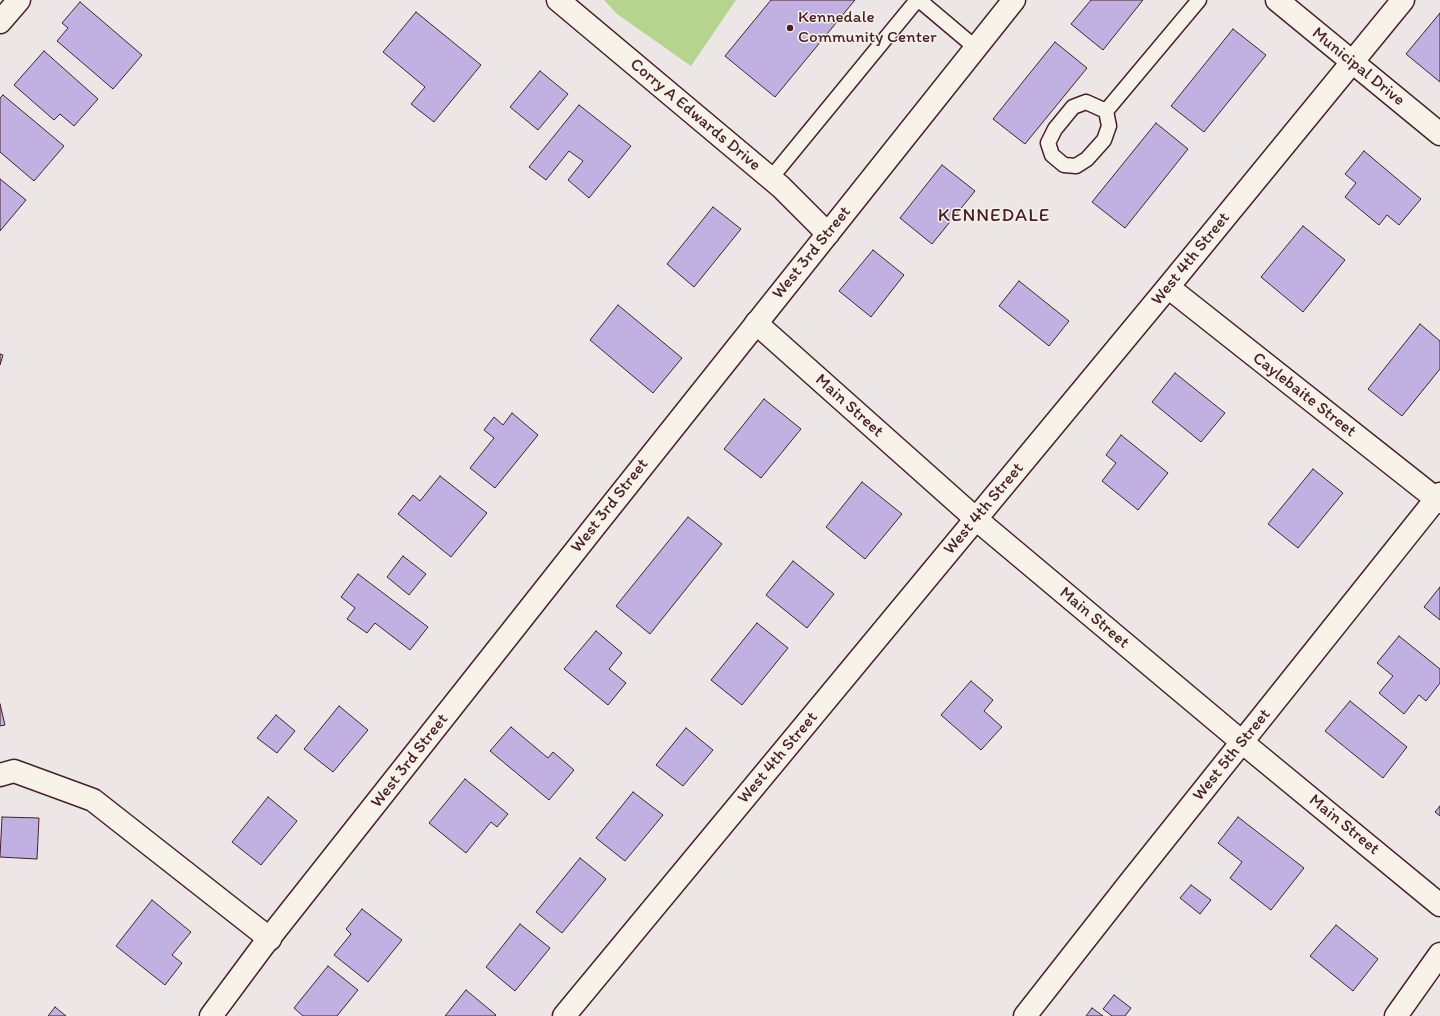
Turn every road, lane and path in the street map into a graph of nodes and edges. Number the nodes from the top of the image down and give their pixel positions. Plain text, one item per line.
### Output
1 (18, 0) edge
2 (558, 0) edge
3 (918, 0) edge
4 (1014, 0) edge
5 (1199, 0) edge
6 (1277, 0) edge
7 (1403, 0) edge
8 (0, 22) edge
9 (976, 48) junction
10 (1352, 62) junction
11 (1106, 111) junction
12 (1440, 134) edge
13 (771, 178) junction
14 (828, 234) junction
15 (1168, 288) junction
16 (756, 323) junction
17 (1439, 498) edge
18 (976, 519) junction
19 (1242, 742) junction
20 (0, 775) edge
21 (1440, 905) edge
22 (270, 939) junction
23 (1440, 954) edge
24 (211, 1016) edge
25 (564, 1016) edge
26 (1025, 1016) edge
27 (1396, 1016) edge

1 - 8 street
2 - 13 street, Corry A Edwards Drive
3 - 9 lane
3 - 13 lane
4 - 9 street, West 3rd Street
5 - 11 lane
6 - 10 street, Municipal Drive
7 - 10 street, West 4th Street
9 - 14 street, West 3rd Street
10 - 12 street, Municipal Drive
10 - 15 street, West 4th Street
11 - 11 lane
13 - 14 street, Corry A Edwards Drive
14 - 16 street, West 3rd Street
15 - 17 street, Caylebaite Street
15 - 18 street, West 4th Street
16 - 18 street, Main Street
16 - 22 street, West 3rd Street
17 - 19 street, West 5th Street
18 - 19 street, Main Street
18 - 25 street, West 4th Street
19 - 21 street, Main Street
19 - 26 street, West 5th Street
20 - 22 street
22 - 24 street, West 3rd Street
23 - 27 street

